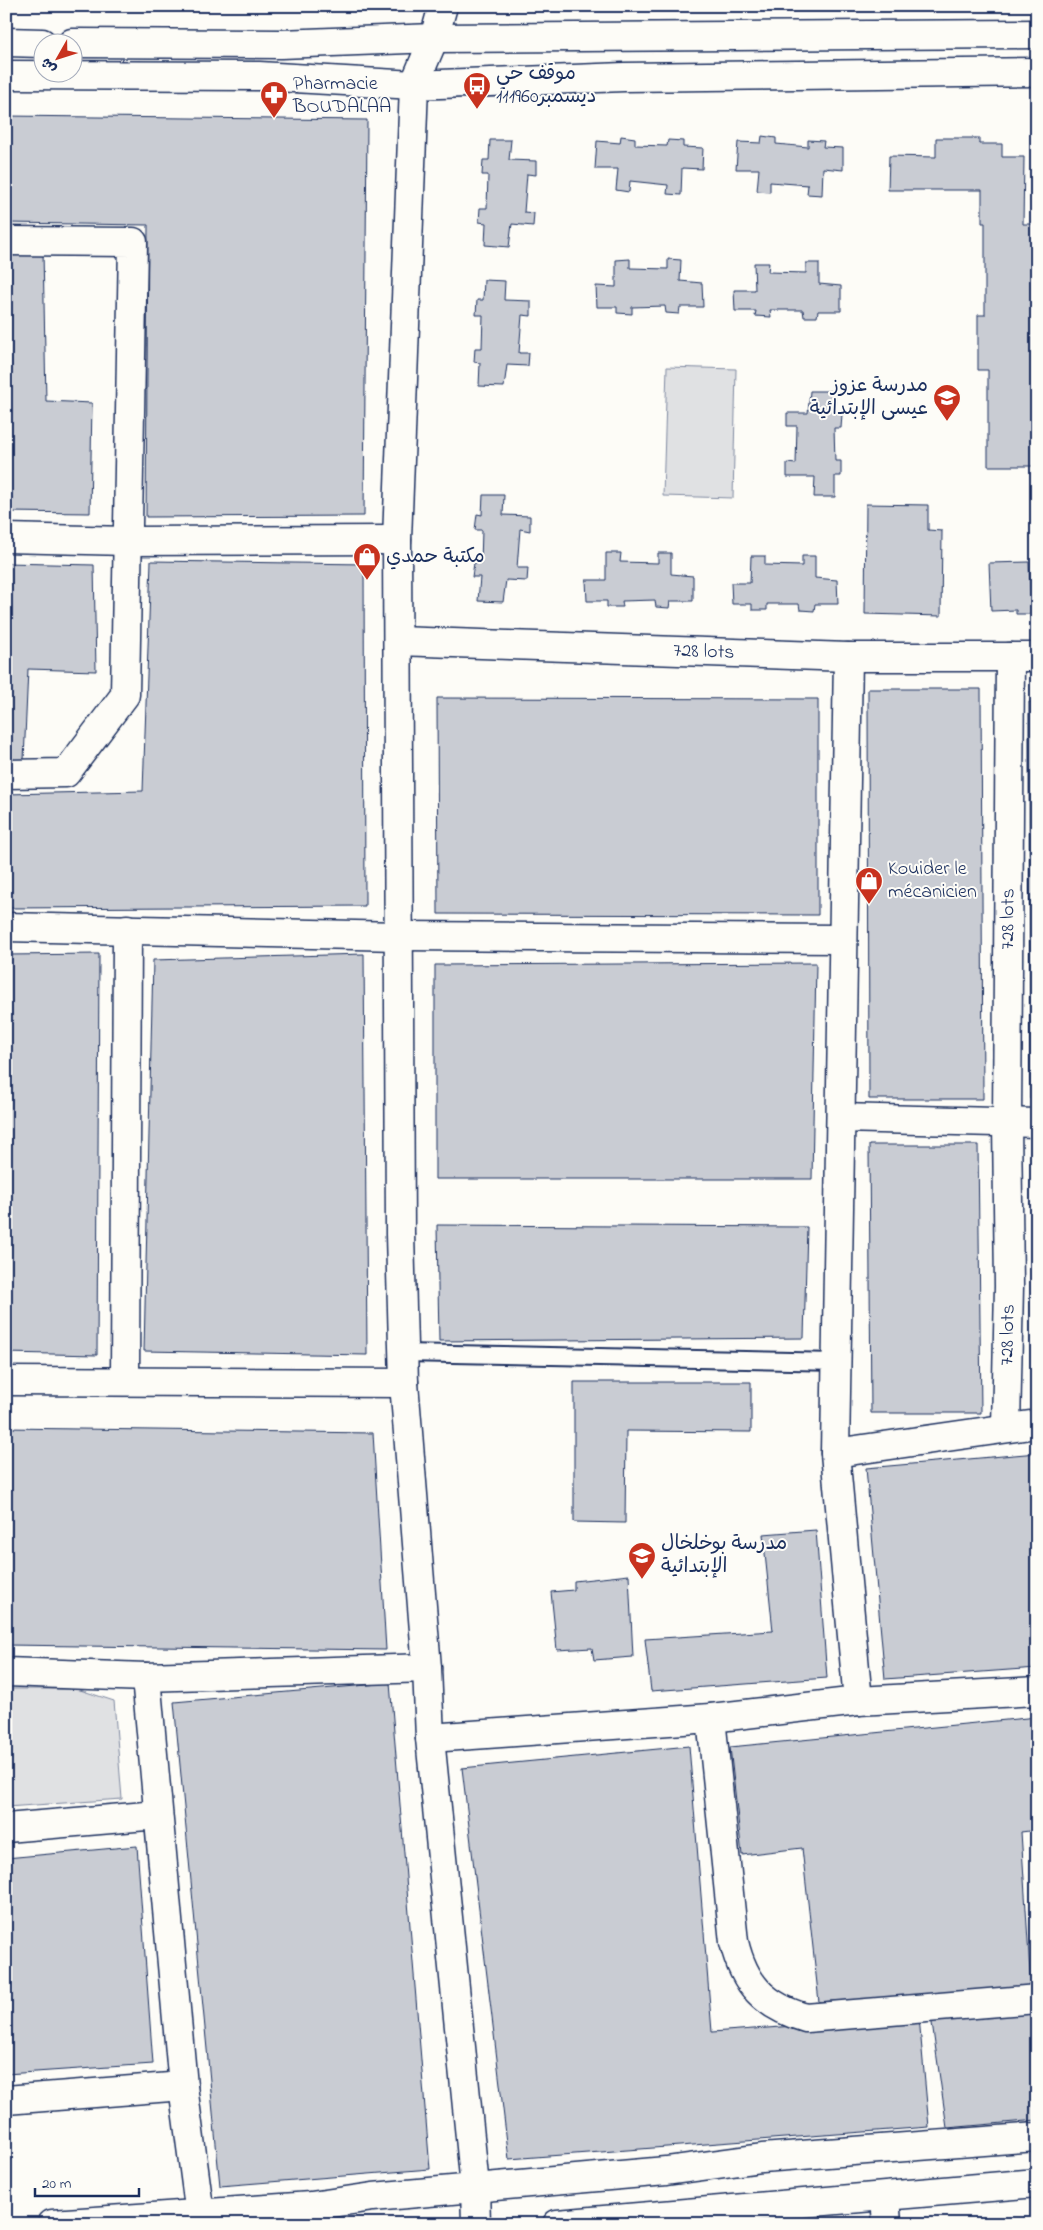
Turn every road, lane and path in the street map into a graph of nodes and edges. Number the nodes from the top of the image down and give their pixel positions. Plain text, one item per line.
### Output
1 (443, 6) edge
2 (1037, 34) edge
3 (434, 38) junction
4 (6, 42) edge
5 (32, 43) edge
6 (82, 43) edge
7 (1037, 72) edge
8 (6, 75) edge
9 (414, 85) junction
10 (6, 241) edge
11 (6, 538) edge
12 (127, 540) junction
13 (397, 540) junction
14 (398, 641) junction
15 (848, 657) junction
16 (1010, 657) junction
17 (1037, 657) edge
18 (6, 774) edge
19 (6, 927) edge
20 (127, 929) junction
21 (398, 936) junction
22 (842, 939) junction
23 (841, 1118) junction
24 (1007, 1122) junction
25 (1037, 1122) edge
26 (403, 1353) junction
27 (837, 1362) junction
28 (125, 1380) junction
29 (6, 1381) edge
30 (404, 1383) junction
31 (1037, 1424) edge
32 (1006, 1427) junction
33 (835, 1453) junction
34 (427, 1668) junction
35 (6, 1672) edge
36 (146, 1677) junction
37 (1037, 1690) edge
38 (858, 1701) junction
39 (711, 1718) junction
40 (430, 1738) junction
41 (158, 1815) junction
42 (6, 1828) edge
43 (1037, 1999) edge
44 (183, 2086) junction
45 (6, 2100) edge
46 (1037, 2137) edge
47 (1037, 2183) edge
48 (475, 2187) junction
49 (885, 2197) junction
50 (200, 2214) junction
51 (52, 2224) edge
52 (476, 2224) edge
53 (557, 2224) edge
54 (887, 2224) edge

1 - 3 street
2 - 3 street
3 - 6 street
3 - 9 street
4 - 5 street
7 - 9 street
8 - 9 street
9 - 13 street
10 - 12 street
11 - 12 street
12 - 13 street
12 - 18 street
13 - 14 street
14 - 15 street, 728 lots
14 - 21 street
15 - 16 street, 728 lots
15 - 22 street
16 - 17 street, 728 lots
16 - 24 street, 728 lots
19 - 20 street
20 - 21 street
20 - 28 street
21 - 22 street
21 - 26 street
22 - 23 street
23 - 24 street
23 - 27 street
24 - 25 street
24 - 32 street, 728 lots
26 - 27 lane
26 - 30 street
27 - 33 street
28 - 29 street
28 - 30 street
30 - 34 street
31 - 32 street
32 - 33 street
33 - 38 street
34 - 36 street
34 - 40 street
35 - 36 street
36 - 41 street
37 - 38 street
38 - 39 street
39 - 40 street
39 - 43 street
40 - 48 street
41 - 42 street
41 - 44 street
44 - 45 street
44 - 50 street
46 - 48 street
47 - 49 street
48 - 50 street
48 - 52 street
49 - 53 street
49 - 54 street
50 - 51 street

